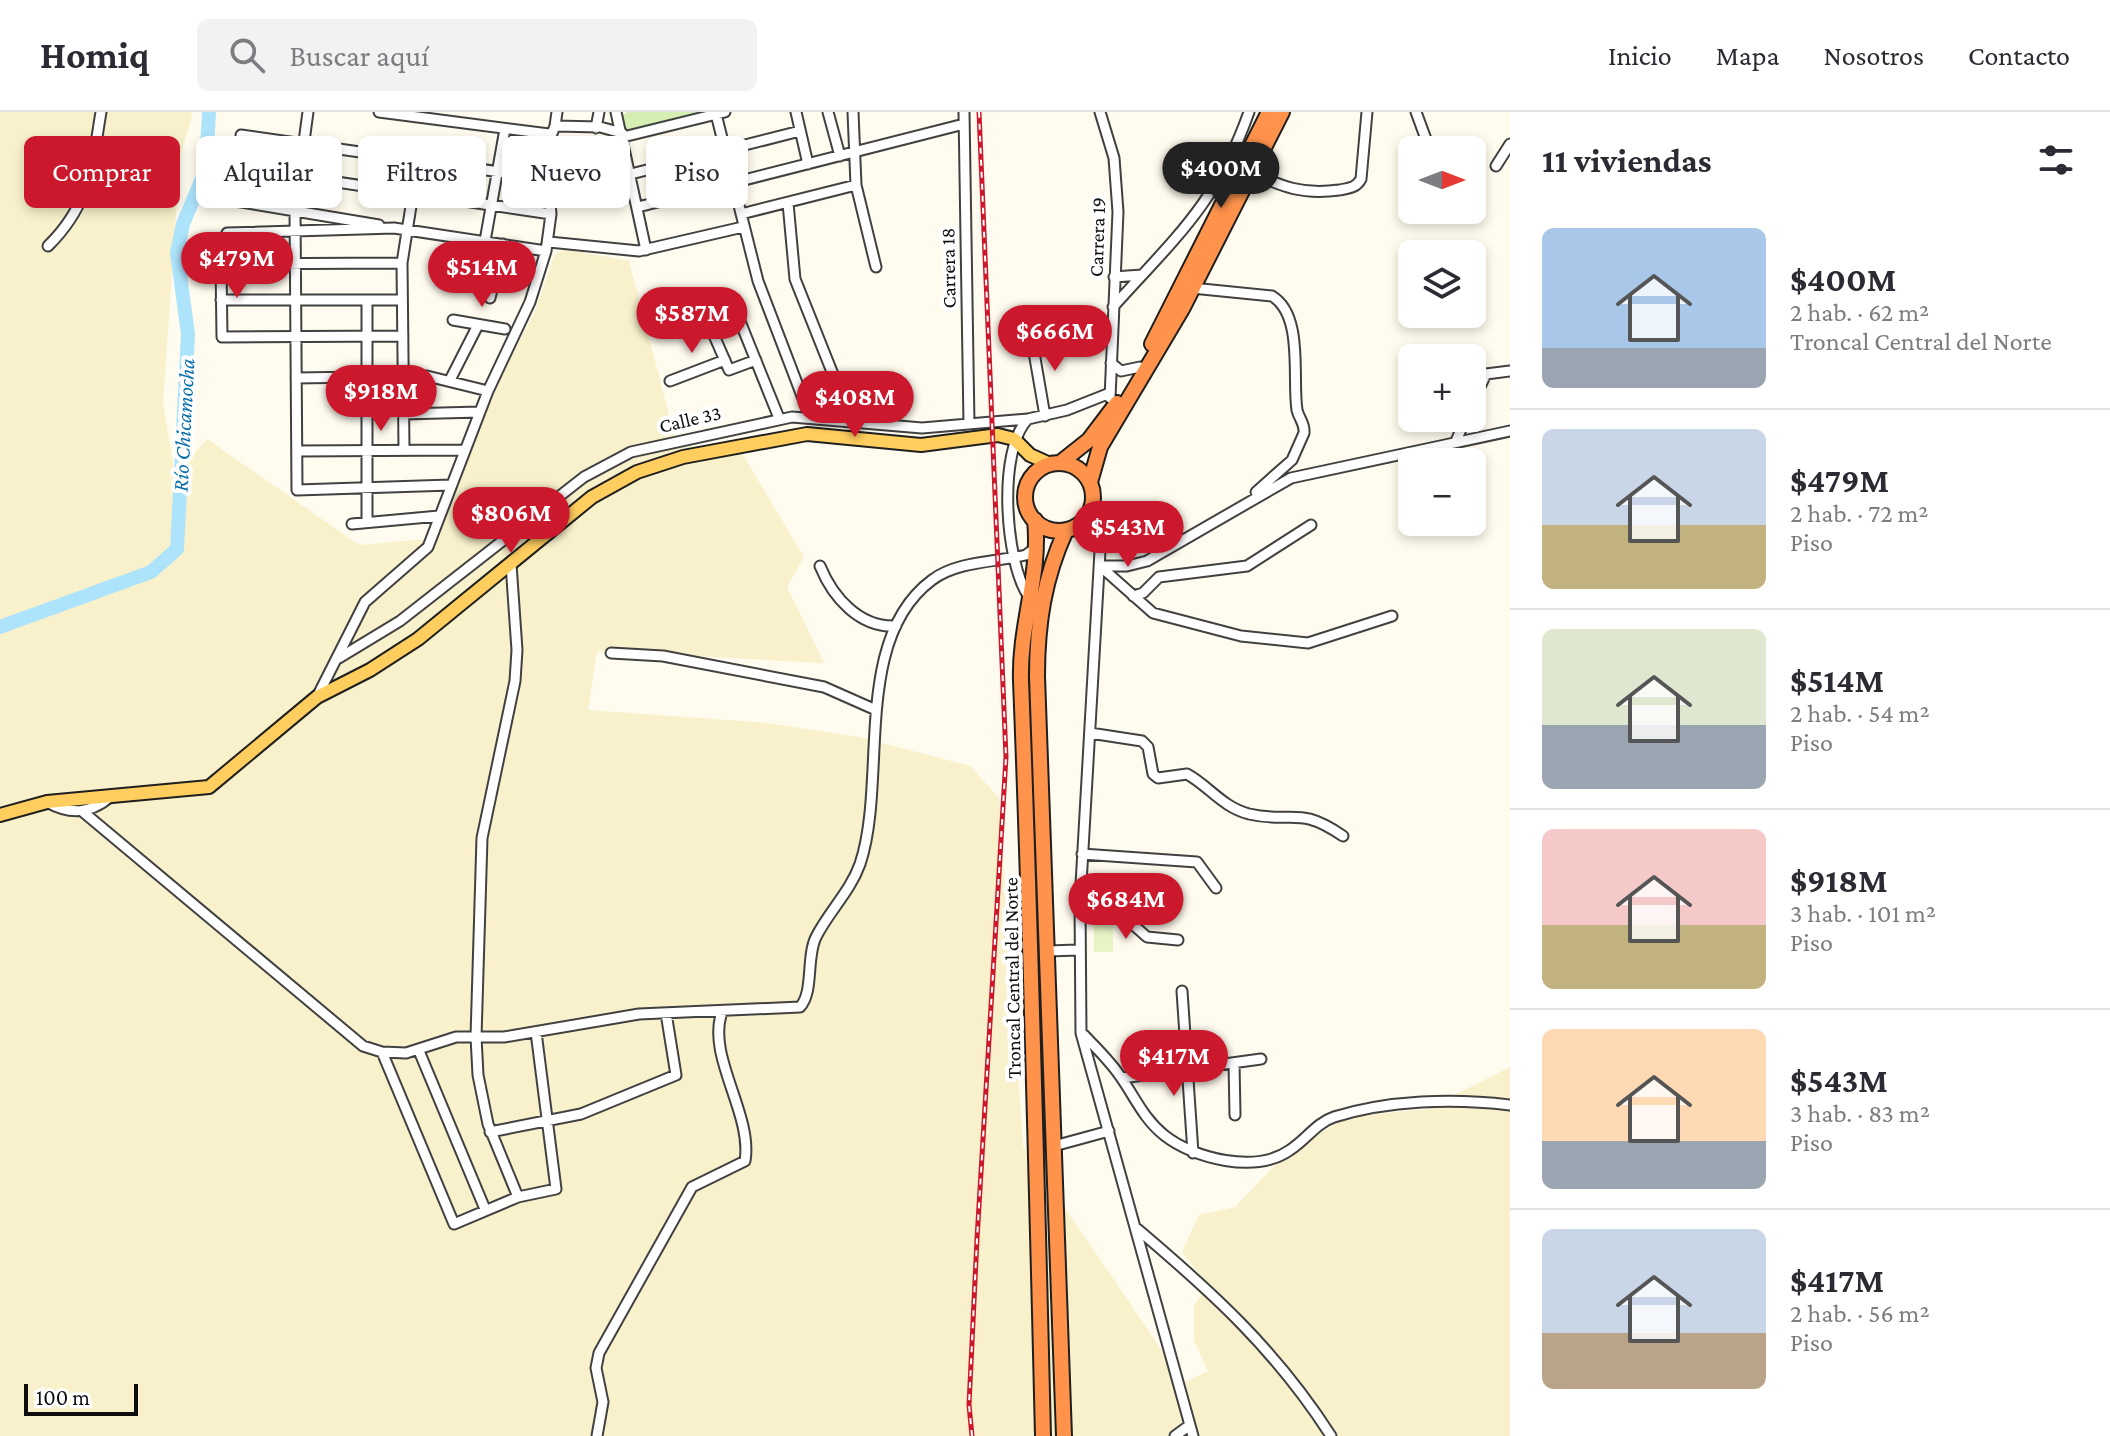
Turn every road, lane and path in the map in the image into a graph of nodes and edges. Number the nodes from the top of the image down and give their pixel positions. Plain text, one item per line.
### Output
1 (101, 112) edge
2 (308, 112) edge
3 (379, 112) edge
4 (557, 112) edge
5 (599, 112) edge
6 (616, 112) edge
7 (796, 112) edge
8 (828, 112) edge
9 (853, 112) edge
10 (964, 112) edge
11 (1100, 112) edge
12 (1249, 112) edge
13 (1269, 112) edge
14 (1282, 112) edge
15 (1367, 112) edge
16 (1416, 112) edge
17 (720, 113) edge
18 (964, 124) junction
19 (598, 127) junction
20 (505, 129) junction
21 (552, 130) junction
22 (800, 131) junction
23 (241, 135) dead end
24 (622, 135) junction
25 (248, 136) edge
26 (305, 136) edge
27 (550, 136) edge
28 (723, 136) edge
29 (1425, 136) edge
30 (748, 144) edge
31 (1510, 144) edge
32 (857, 151) junction
33 (840, 156) junction
34 (808, 164) junction
35 (1496, 166) dead end
36 (486, 170) edge
37 (646, 170) edge
38 (498, 172) junction
39 (1251, 172) junction
40 (502, 173) edge
41 (631, 174) junction
42 (748, 179) edge
43 (856, 185) junction
44 (788, 203) junction
45 (486, 204) edge
46 (492, 205) junction
47 (646, 205) edge
48 (638, 207) junction
49 (295, 208) joint
50 (410, 208) edge
51 (551, 208) edge
52 (740, 208) edge
53 (551, 214) junction
54 (741, 214) junction
55 (743, 227) junction
56 (394, 228) junction
57 (406, 229) junction
58 (295, 231) junction
59 (227, 233) dead end
60 (485, 241) junction
61 (503, 244) junction
62 (48, 246) dead end
63 (547, 247) junction
64 (646, 250) junction
65 (295, 263) junction
66 (402, 263) junction
67 (876, 267) dead end
68 (1142, 275) junction
69 (1114, 277) junction
70 (1192, 288) junction
71 (490, 298) dead end
72 (731, 299) dead end
73 (221, 300) junction
74 (296, 300) junction
75 (367, 300) junction
76 (402, 300) junction
77 (1113, 307) junction
78 (703, 310) dead end
79 (453, 320) dead end
80 (478, 325) junction
81 (505, 329) dead end
82 (1031, 335) dead end
83 (367, 336) junction
84 (403, 336) junction
85 (296, 337) junction
86 (725, 360) junction
87 (756, 360) junction
88 (1111, 363) junction
89 (1140, 367) junction
90 (1510, 371) edge
91 (367, 376) junction
92 (403, 376) junction
93 (1486, 376) edge
94 (296, 378) junction
95 (450, 380) junction
96 (670, 381) dead end
97 (488, 391) junction
98 (1110, 393) junction
99 (480, 412) junction
100 (1109, 413) junction
101 (403, 414) junction
102 (1045, 416) junction
103 (810, 417) junction
104 (779, 418) junction
105 (1028, 419) junction
106 (852, 422) junction
107 (969, 424) junction
108 (1510, 431) edge
109 (1460, 432) edge
110 (1014, 439) junction
111 (1456, 441) junction
112 (367, 449) junction
113 (404, 449) junction
114 (465, 450) junction
115 (297, 451) junction
116 (1055, 464) junction
117 (1090, 482) junction
118 (451, 485) junction
119 (367, 487) junction
120 (1240, 507) junction
121 (1090, 510) junction
122 (439, 516) junction
123 (1035, 520) junction
124 (367, 522) junction
125 (352, 524) dead end
126 (1311, 525) dead end
127 (1070, 528) junction
128 (1099, 538) junction
129 (1037, 547) junction
130 (1012, 558) junction
131 (511, 564) junction
132 (820, 566) dead end
133 (1100, 566) junction
134 (1133, 596) junction
135 (1029, 597) junction
136 (1392, 616) dead end
137 (896, 626) junction
138 (611, 653) dead end
139 (339, 658) junction
140 (317, 697) junction
141 (876, 710) junction
142 (1090, 733) junction
143 (110, 797) junction
144 (47, 802) junction
145 (82, 811) junction
146 (0, 815) edge
147 (1343, 836) dead end
148 (1082, 854) junction
149 (1216, 888) dead end
150 (1080, 902) junction
151 (1178, 940) dead end
152 (1078, 950) junction
153 (1048, 951) junction
154 (1182, 991) dead end
155 (722, 1012) junction
156 (666, 1013) junction
157 (536, 1032) junction
158 (1081, 1033) junction
159 (476, 1037) junction
160 (419, 1051) junction
161 (382, 1052) junction
162 (1261, 1059) dead end
163 (1110, 1062) junction
164 (1234, 1063) junction
165 (1091, 1069) junction
166 (1190, 1070) junction
167 (1122, 1078) junction
168 (1510, 1105) edge
169 (1235, 1115) dead end
170 (548, 1123) junction
171 (1109, 1131) junction
172 (490, 1132) junction
173 (1054, 1146) junction
174 (1193, 1153) junction
175 (518, 1197) junction
176 (485, 1209) junction
177 (1135, 1227) junction
178 (1190, 1425) junction
179 (597, 1436) edge
180 (1043, 1436) edge
181 (1064, 1436) edge
182 (1175, 1436) edge
183 (1193, 1436) edge
184 (1331, 1436) edge

1 - 62 street
2 - 26 street
3 - 20 street
4 - 21 street
5 - 19 street
6 - 19 street
6 - 24 street
7 - 22 street
8 - 33 street
9 - 32 street
10 - 18 street, Carrera 18
11 - 69 street, Carrera 19
12 - 68 street
13 - 89 highway
14 - 39 highway
15 - 39 street
16 - 29 street
17 - 24 street
17 - 28 street
18 - 32 street
18 - 107 street, Carrera 18
19 - 21 street
19 - 24 street
20 - 21 street
20 - 38 street
21 - 27 street
22 - 30 street
22 - 34 street
23 - 25 street
24 - 41 street
31 - 35 street
32 - 33 street
32 - 43 street
33 - 34 street
34 - 42 street
36 - 38 street
37 - 41 street
38 - 40 street
38 - 46 street
39 - 70 highway
41 - 48 street
43 - 44 street
43 - 67 street
44 - 54 street
44 - 106 street
45 - 46 street
46 - 53 street
46 - 60 street
47 - 48 street
48 - 64 street
49 - 56 street
49 - 58 street
50 - 57 street
51 - 53 street
52 - 54 street
53 - 63 street
54 - 55 street
55 - 64 street
55 - 103 street
56 - 57 street
56 - 58 street
57 - 60 street
57 - 66 street
58 - 59 street
58 - 65 street
60 - 61 street
61 - 63 street
61 - 71 street
63 - 64 street
63 - 97 street
65 - 66 street
65 - 73 street
65 - 74 street
66 - 76 street
68 - 69 street
68 - 77 street
69 - 77 street, Carrera 19
70 - 117 highway
70 - 120 street
72 - 87 street
73 - 74 street
73 - 85 street
74 - 75 street
74 - 85 street
75 - 76 street
75 - 83 street
76 - 84 street
77 - 88 street, Carrera 19
78 - 86 street
79 - 80 street
80 - 81 street
80 - 95 street
82 - 102 street
83 - 84 street
83 - 85 street
83 - 91 street
84 - 92 street
85 - 94 street
86 - 87 street
86 - 96 street
87 - 104 street
88 - 89 street
88 - 98 street, Carrera 19
89 - 100 highway
90 - 93 street
91 - 92 street
91 - 94 street
91 - 112 street
92 - 95 street
92 - 101 street
94 - 115 street
95 - 97 street
97 - 99 street
98 - 100 street, Carrera 19
98 - 102 street, Calle 33
99 - 101 street
99 - 114 street
100 - 116 highway
101 - 113 street
102 - 105 street, Calle 33
103 - 104 street, Calle 33
103 - 106 street, Calle 33
104 - 139 street, Calle 33
105 - 107 street, Calle 33
105 - 110 street
106 - 107 street, Calle 33
108 - 111 street
109 - 111 street
110 - 116 main road
110 - 130 street
110 - 131 main road
111 - 120 street
112 - 113 street
112 - 115 street
112 - 119 street
113 - 114 street
114 - 118 street
115 - 119 street
116 - 117 highway
116 - 123 highway
117 - 121 highway
118 - 119 street
118 - 122 street
119 - 124 street
120 - 133 street
121 - 127 highway
121 - 128 street
122 - 124 street
122 - 139 street
123 - 127 highway
123 - 129 highway, Troncal Central del Norte
124 - 125 street
126 - 134 street
127 - 128 street
127 - 153 highway, Troncal Central del Norte
128 - 133 street
129 - 130 street
129 - 135 highway, Troncal Central del Norte
130 - 135 street
130 - 137 street
131 - 140 main road
131 - 159 street
132 - 137 street
133 - 134 street
133 - 142 street
134 - 136 street
135 - 180 highway, Troncal Central del Norte
137 - 141 street
138 - 141 street
139 - 140 street
140 - 143 main road
141 - 155 street
142 - 147 street
142 - 148 street
143 - 144 main road
143 - 145 street
144 - 145 street
144 - 146 main road
145 - 161 street
148 - 149 street
148 - 150 street
150 - 151 street
150 - 152 street
152 - 153 street
152 - 158 street
153 - 173 highway, Troncal Central del Norte
154 - 166 street
155 - 156 street
155 - 179 street
156 - 157 street
156 - 170 street
157 - 159 street
157 - 170 street
158 - 163 street
158 - 165 street
159 - 160 street
159 - 172 street
160 - 161 street
160 - 176 street
161 - 176 street
162 - 164 street
163 - 165 street
163 - 167 street
164 - 166 street
164 - 169 street
165 - 171 street
166 - 167 street
166 - 174 street
167 - 174 street
168 - 174 street
170 - 172 street
170 - 175 street
171 - 173 street
171 - 177 street
172 - 175 street
173 - 181 highway, Troncal Central del Norte
175 - 176 street
177 - 178 street
177 - 184 street
178 - 182 street
178 - 183 street

